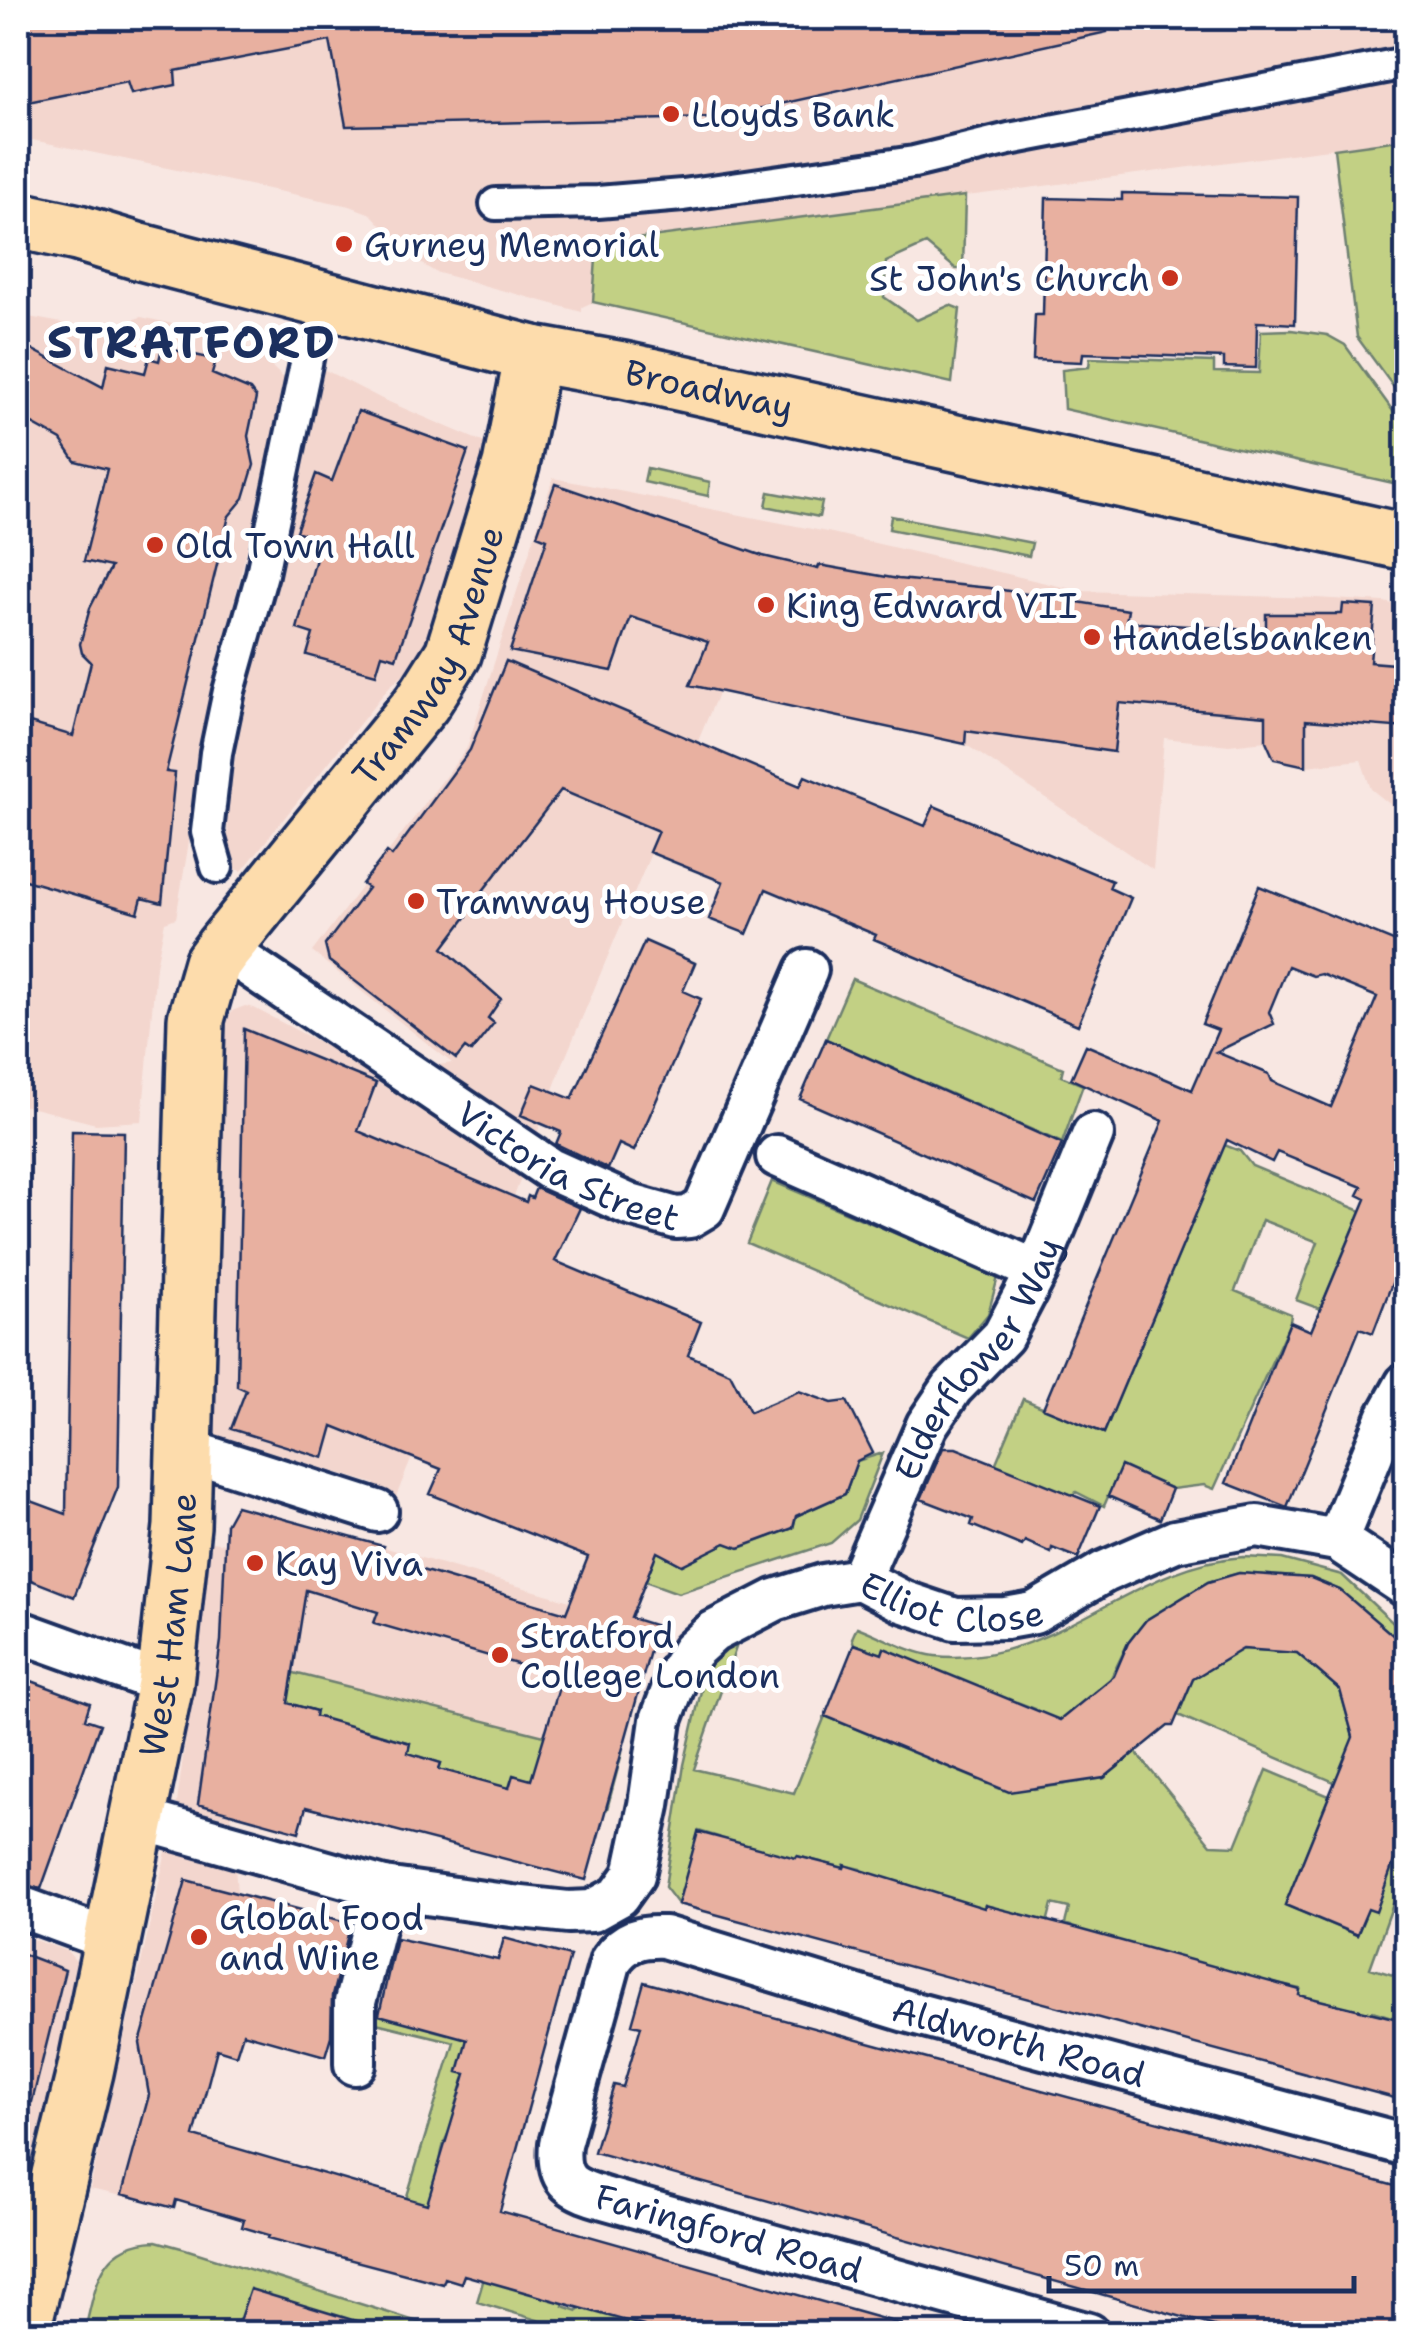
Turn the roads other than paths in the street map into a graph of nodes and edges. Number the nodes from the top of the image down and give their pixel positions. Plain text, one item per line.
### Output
1 (1406, 63) edge
2 (496, 204) dead end
3 (18, 220) edge
4 (308, 354) dead end
5 (533, 354) junction
6 (1406, 542) edge
7 (216, 867) dead end
8 (234, 932) junction
9 (806, 970) dead end
10 (1093, 1134) dead end
11 (777, 1156) dead end
12 (1038, 1270) junction
13 (1406, 1384) edge
14 (184, 1449) junction
15 (377, 1511) dead end
16 (1337, 1540) junction
17 (860, 1579) junction
18 (1406, 1586) edge
19 (18, 1632) edge
20 (165, 1684) junction
21 (140, 1819) junction
22 (384, 1888) junction
23 (18, 1906) edge
24 (634, 1939) joint
25 (113, 1941) junction
26 (355, 2064) dead end
27 (1406, 2145) edge
28 (30, 2242) edge
29 (21, 2334) edge
30 (1089, 2334) edge

1 - 2 street
3 - 5 main road, Broadway
4 - 7 street
5 - 6 main road, Broadway
5 - 8 main road, Tramway Avenue
8 - 9 street, Victoria Street
8 - 14 main road, West Ham Lane
10 - 12 street, Elderflower Way
11 - 12 street
12 - 17 street, Elderflower Way
13 - 16 street
14 - 15 street
14 - 20 main road, West Ham Lane
16 - 17 street, Elliot Close
16 - 18 street, Elliot Close
17 - 22 street, Elliot Close
19 - 20 street
20 - 21 main road, West Ham Lane
21 - 22 street
21 - 25 main road, West Ham Lane
22 - 26 street
23 - 25 street
24 - 27 street, Aldworth Road
24 - 30 street, Faringford Road
25 - 28 main road, West Ham Lane
28 - 29 main road, West Ham Lane

